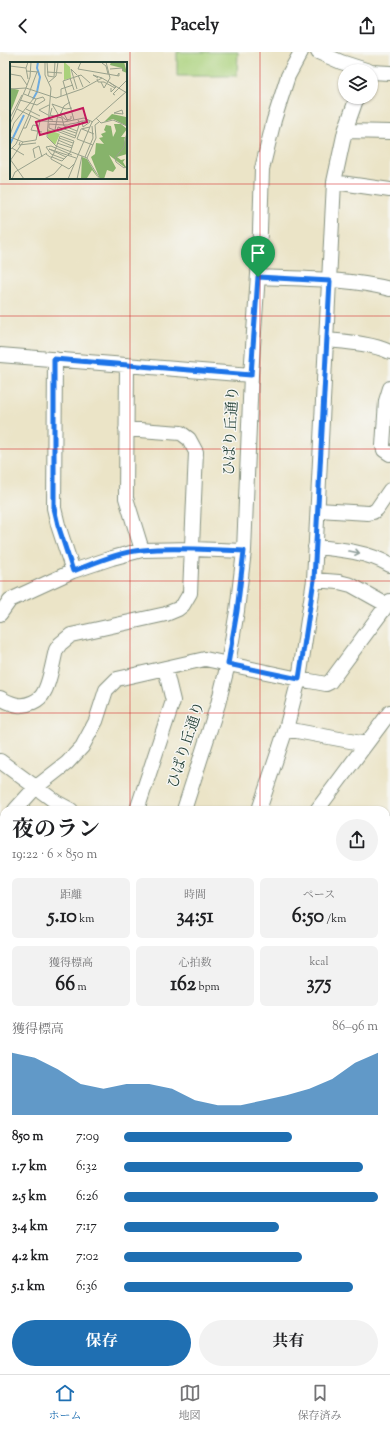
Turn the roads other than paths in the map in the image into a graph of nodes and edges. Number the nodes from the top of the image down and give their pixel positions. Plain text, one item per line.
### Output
1 (301, 52) edge
2 (318, 52) edge
3 (345, 57) edge
4 (358, 64) edge
5 (378, 72) edge
6 (390, 73) edge
7 (354, 104) edge
8 (345, 130) junction
9 (390, 132) edge
10 (334, 182) junction
11 (390, 190) edge
12 (258, 277) junction
13 (330, 281) junction
14 (390, 289) edge
15 (326, 340) junction
16 (390, 352) edge
17 (0, 355) edge
18 (54, 359) junction
19 (127, 365) junction
20 (251, 375) junction
21 (390, 388) edge
22 (126, 429) junction
23 (390, 454) edge
24 (390, 490) edge
25 (318, 510) junction
26 (315, 547) junction
27 (193, 549) junction
28 (142, 550) junction
29 (244, 551) junction
30 (390, 565) edge
31 (73, 571) junction
32 (314, 580) junction
33 (389, 603) edge
34 (0, 614) edge
35 (228, 664) junction
36 (165, 668) junction
37 (299, 679) junction
38 (0, 698) edge
39 (390, 712) edge
40 (286, 729) junction
41 (366, 744) junction
42 (0, 761) edge
43 (35, 788) junction
44 (19, 806) edge
45 (64, 806) edge
46 (138, 806) edge
47 (185, 806) edge
48 (260, 806) edge
49 (320, 806) edge

1 - 12 street, ひばり丘通り
2 - 3 street
3 - 4 street
5 - 6 street
7 - 8 street
8 - 9 street
8 - 10 street
10 - 11 street
10 - 13 street
12 - 13 street
12 - 20 street, ひばり丘通り
13 - 14 street
13 - 15 street
15 - 16 street
15 - 25 street
17 - 18 street
18 - 19 street
18 - 31 street
19 - 20 street
19 - 22 street
20 - 29 street, ひばり丘通り
21 - 23 street
22 - 27 street
22 - 28 street
24 - 25 street
25 - 26 street
26 -> 30 street
26 - 32 street
27 - 28 street
27 - 29 street
27 - 38 street
28 - 31 street
29 - 35 street, ひばり丘通り
31 - 34 street
32 - 33 street
32 - 37 street
33 - 37 street
35 - 36 street
35 - 37 street
35 - 47 street, ひばり丘通り
36 - 43 street
36 - 46 street
37 - 40 street
39 - 41 street
40 - 41 street
40 - 48 street
41 - 49 street
42 - 43 street
43 - 44 street
43 - 45 street

